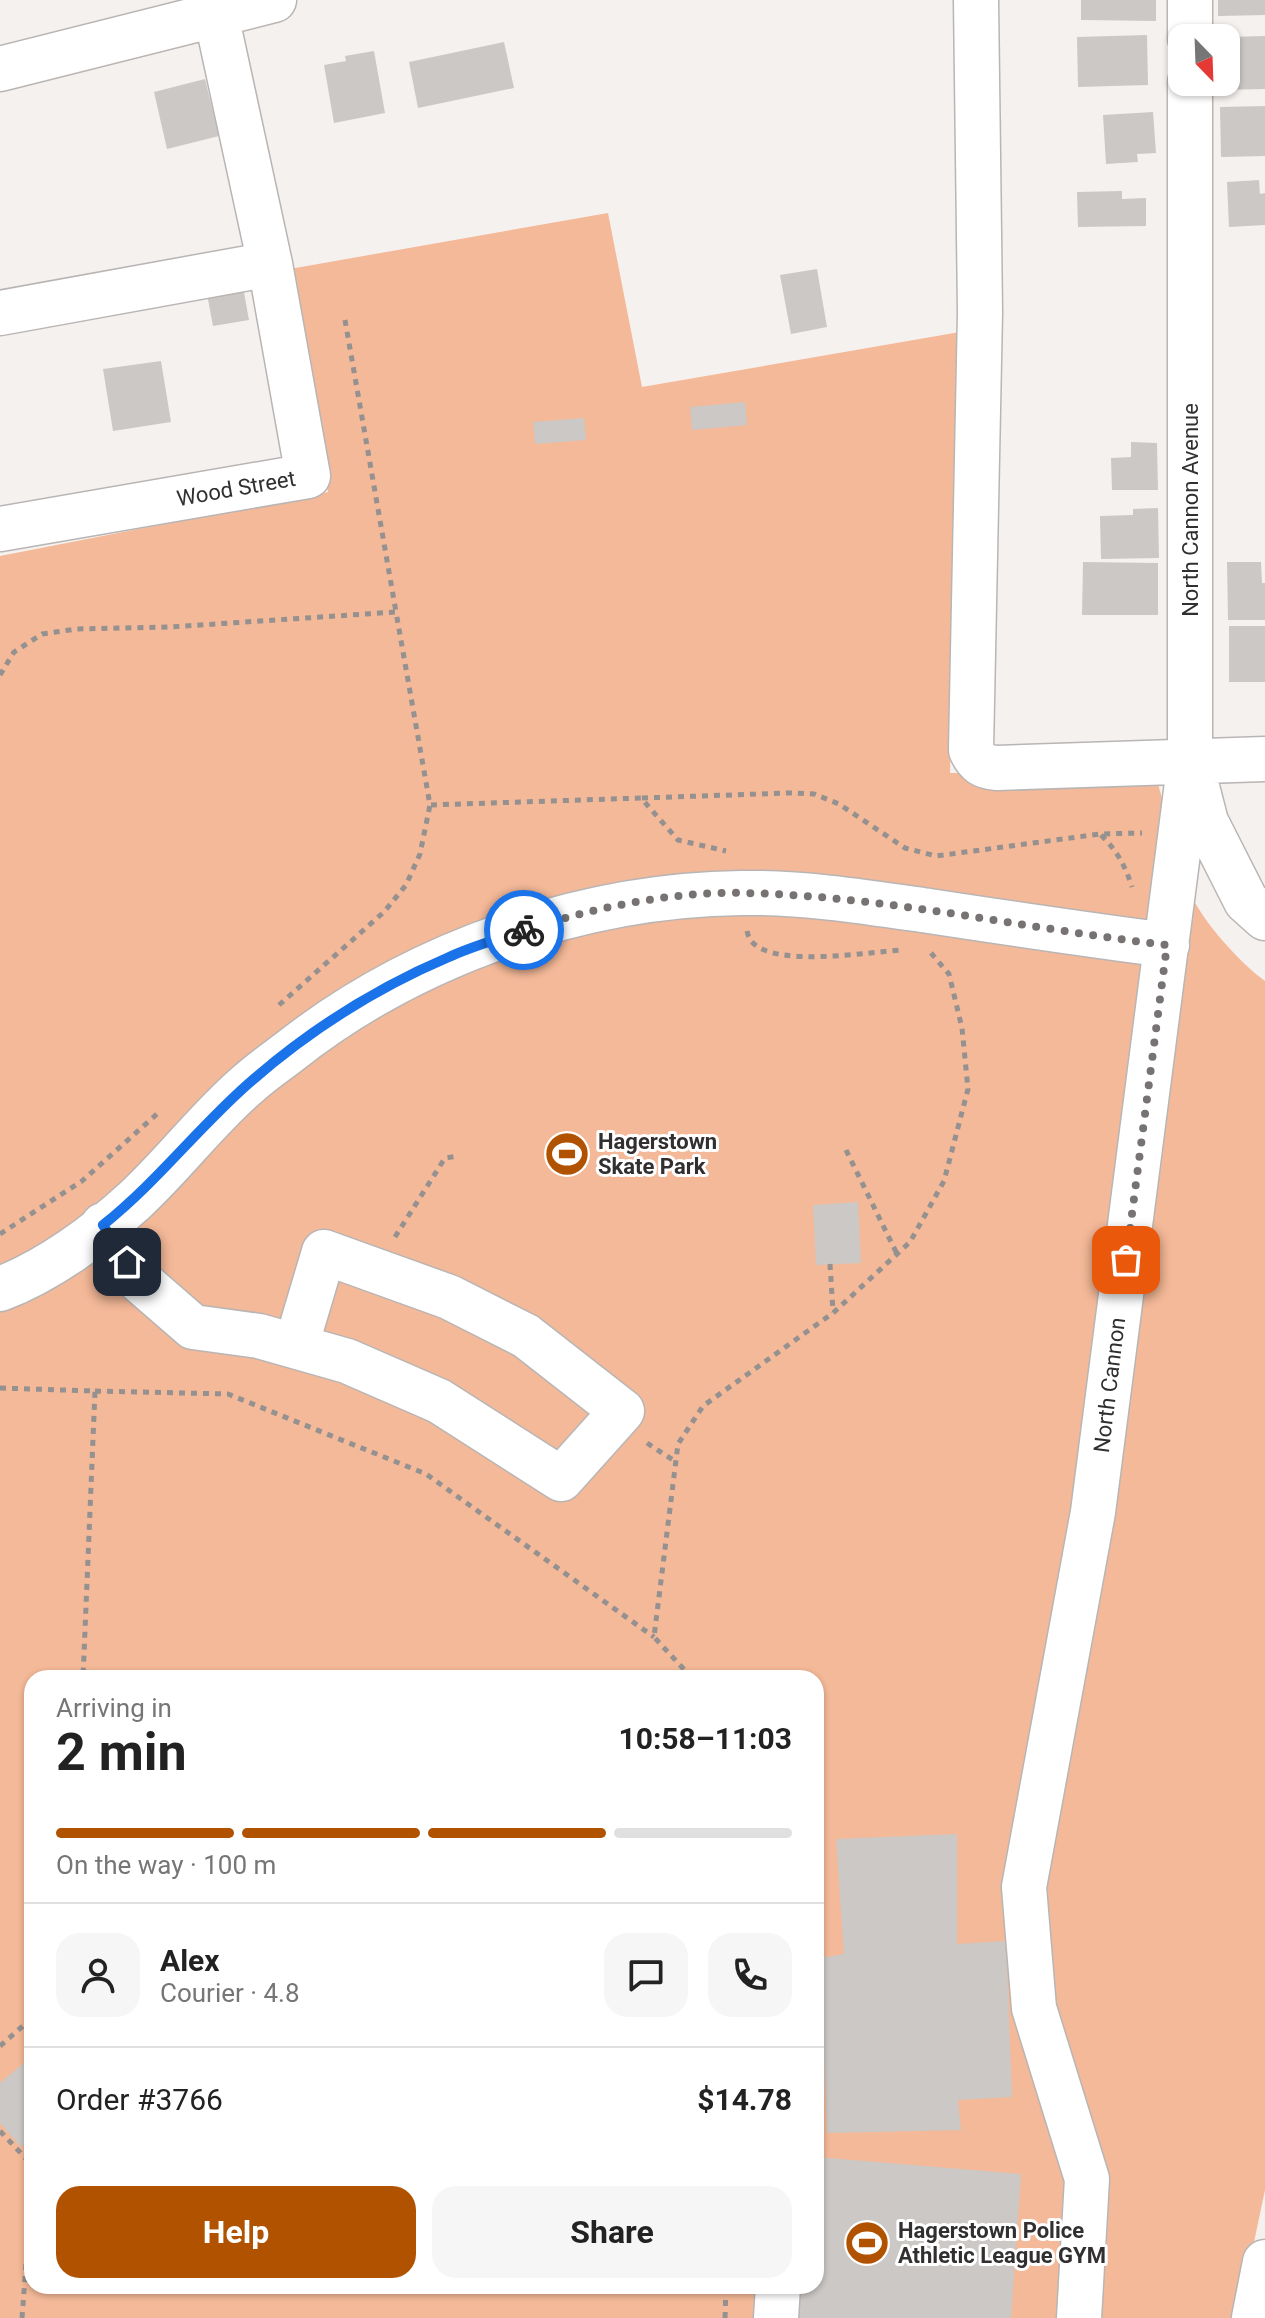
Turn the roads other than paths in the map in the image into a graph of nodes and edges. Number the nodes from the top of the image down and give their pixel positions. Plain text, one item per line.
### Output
1 (274, 0) edge
2 (976, 0) edge
3 (1190, 0) edge
4 (216, 15) junction
5 (1190, 24) edge
6 (0, 69) edge
7 (1190, 96) edge
8 (270, 264) junction
9 (0, 313) edge
10 (0, 529) edge
11 (1265, 759) edge
12 (1190, 760) junction
13 (1265, 918) edge
14 (1154, 944) junction
15 (103, 1225) junction
16 (0, 1289) edge
17 (296, 1346) junction
18 (1265, 2262) edge
19 (778, 2294) edge
20 (776, 2318) edge
21 (1079, 2318) edge
22 (1254, 2318) edge

1 - 4 street
2 - 12 street
3 - 5 street
4 - 6 street
4 - 8 street, Wood Street
7 - 12 street, North Cannon Avenue
8 - 9 street
8 - 10 street, Wood Street
11 - 12 street
12 - 13 street, North Cannon Avenue
12 - 14 street, North Cannon
14 - 15 street
14 - 21 street, North Cannon
15 - 16 street
15 - 17 street
17 - 17 street
18 - 22 street
19 - 20 street

